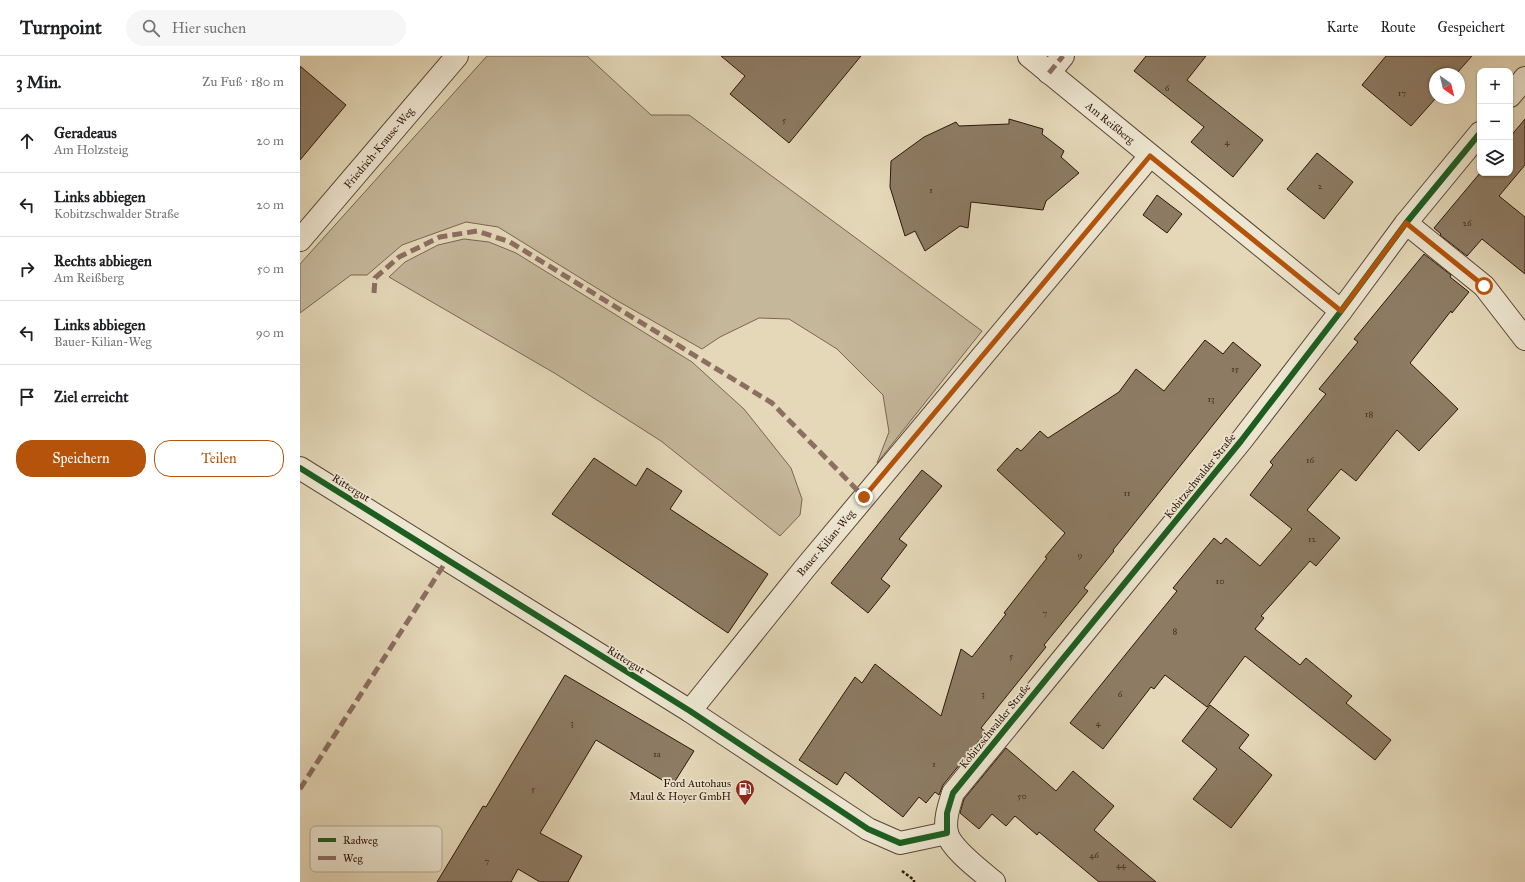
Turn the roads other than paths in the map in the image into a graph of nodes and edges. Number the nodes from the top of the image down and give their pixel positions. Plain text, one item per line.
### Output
1 (457, 56) edge
2 (1028, 56) edge
3 (1063, 56) edge
4 (1049, 73) junction
5 (1525, 78) edge
6 (1513, 92) edge
7 (1477, 137) edge
8 (1150, 156) junction
9 (1406, 223) junction
10 (300, 240) edge
11 (1341, 311) junction
12 (1525, 339) edge
13 (300, 468) edge
14 (690, 711) junction
15 (947, 833) junction
16 (994, 882) edge

1 - 10 street, Friedrich-Krause-Weg
2 - 4 street, Am Reißberg
3 - 4 street
4 - 8 street, Am Reißberg
5 - 6 street
7 - 9 street, Kobitzschwalder Straße
8 - 11 street, Am Reißberg
8 - 14 street, Bauer-Kilian-Weg
9 - 11 street, Kobitzschwalder Straße
9 - 12 street
11 - 15 street, Kobitzschwalder Straße
13 - 14 street, Rittergut
14 - 15 street, Rittergut
15 - 16 street

